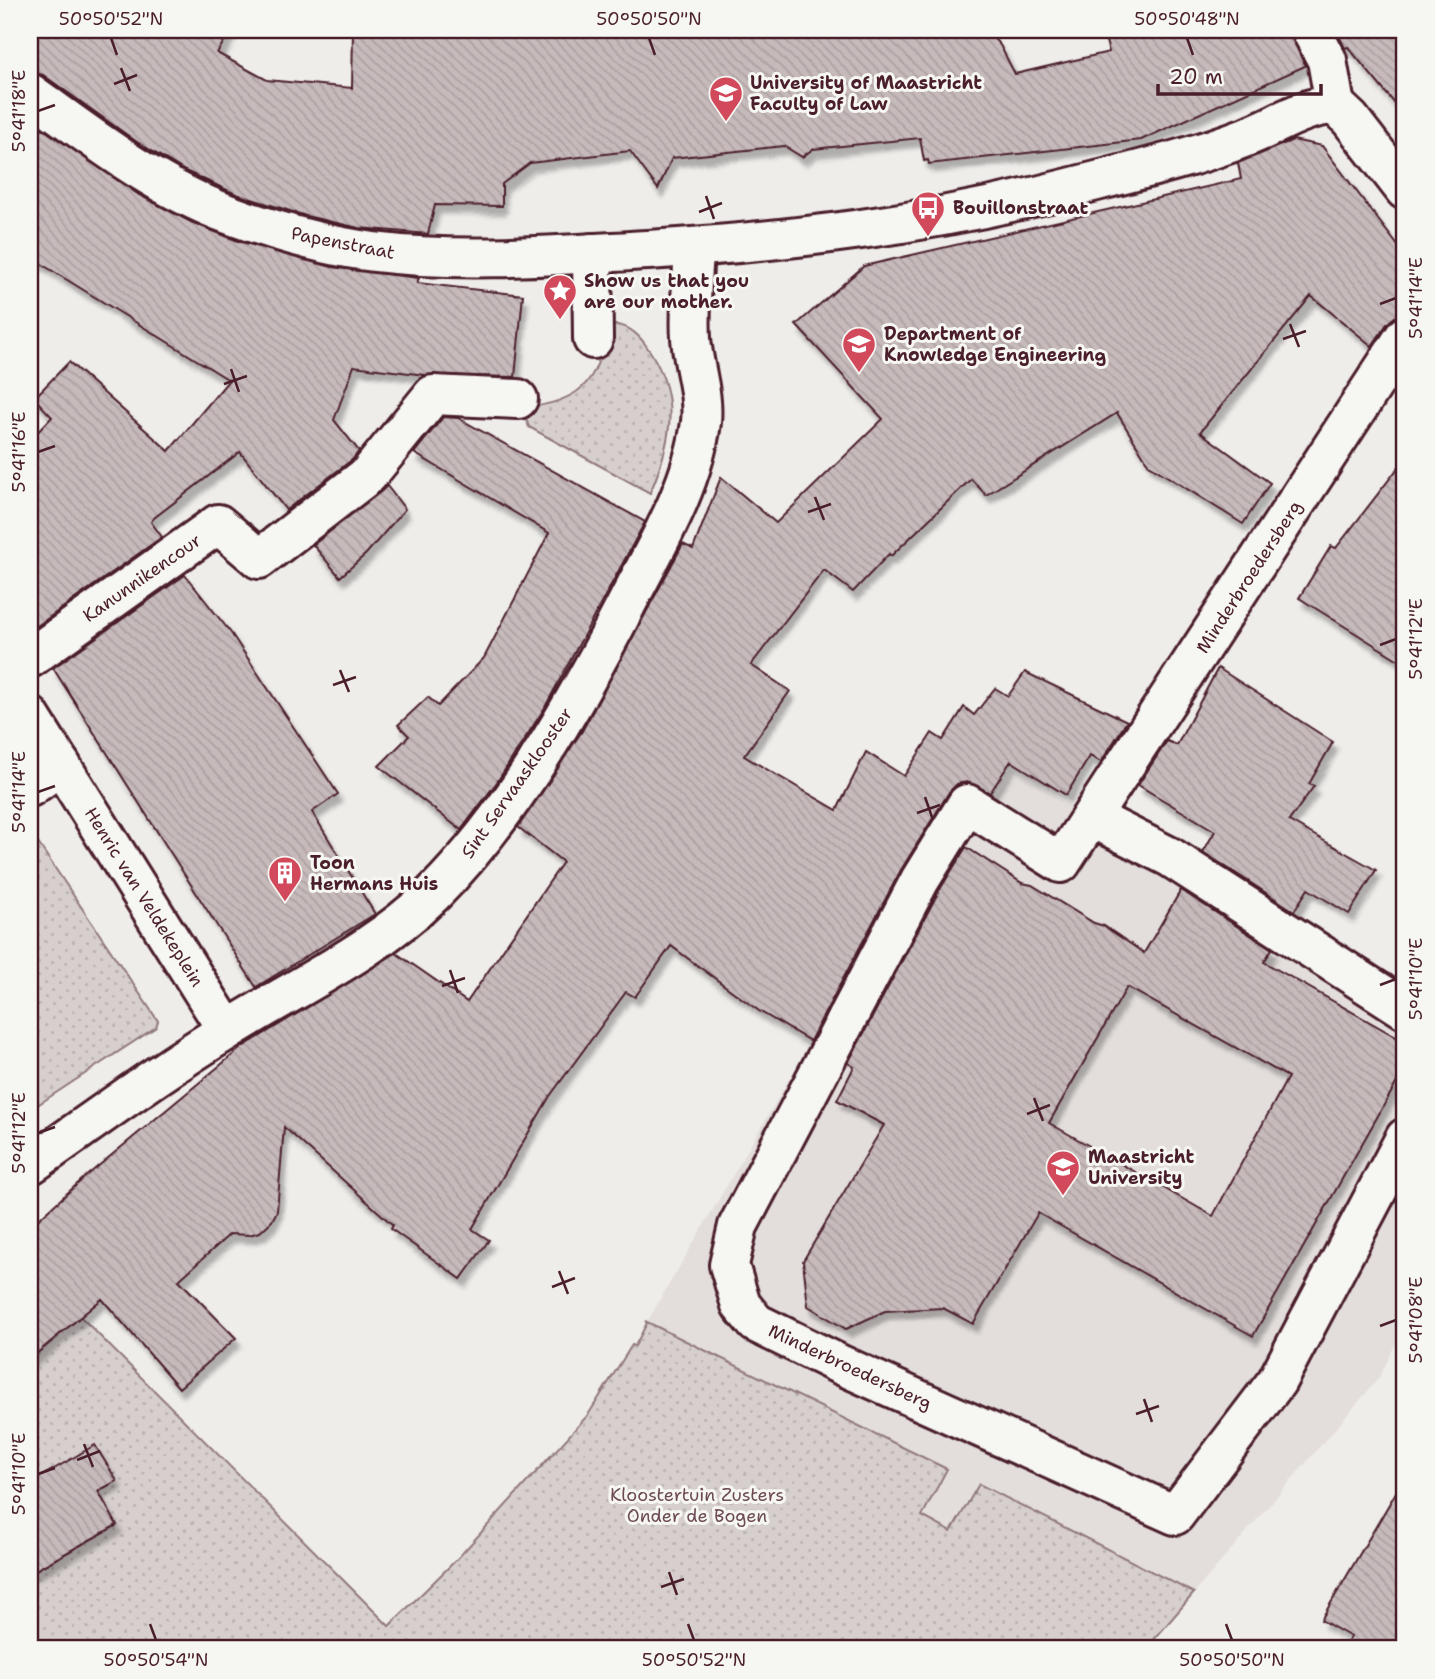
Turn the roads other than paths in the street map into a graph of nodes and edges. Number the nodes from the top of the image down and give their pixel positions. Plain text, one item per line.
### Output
1 (1311, 30) edge
2 (30, 93) edge
3 (1335, 105) junction
4 (1405, 190) edge
5 (694, 247) junction
6 (592, 253) junction
7 (1405, 336) edge
8 (593, 340) dead end
9 (517, 399) dead end
10 (30, 658) edge
11 (30, 716) edge
12 (61, 765) junction
13 (30, 787) edge
14 (1093, 818) junction
15 (1405, 1009) edge
16 (227, 1030) junction
17 (1405, 1138) edge
18 (30, 1165) edge

1 - 3 street
2 - 6 street, Papenstraat
3 - 4 street
3 - 5 street
5 - 6 street, Papenstraat
5 - 16 street, Sint Servaasklooster
6 - 8 street
7 - 14 street, Minderbroedersberg
9 - 10 street, Kanunnikencour
11 - 12 street, Henric van Veldekeplein
12 - 13 street
12 - 16 street, Henric van Veldekeplein
14 - 15 street
14 - 17 street, Minderbroedersberg
16 - 18 street, Sint Servaasklooster

